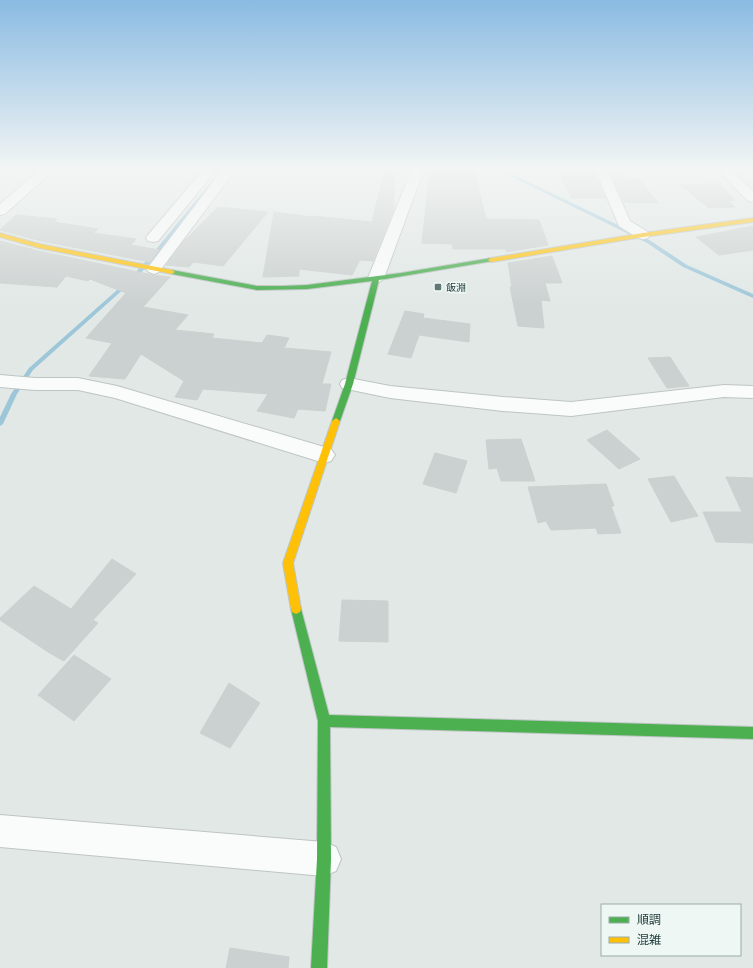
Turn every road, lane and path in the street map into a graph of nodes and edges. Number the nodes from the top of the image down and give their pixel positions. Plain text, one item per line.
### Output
1 (173, 214) edge
2 (196, 214) edge
3 (401, 214) edge
4 (620, 214) edge
5 (753, 220) edge
6 (0, 235) edge
7 (642, 236) junction
8 (153, 238) dead end
9 (154, 269) junction
10 (376, 278) junction
11 (1, 381) edge
12 (349, 384) junction
13 (753, 392) edge
14 (324, 455) junction
15 (324, 721) junction
16 (753, 733) edge
17 (0, 831) edge
18 (324, 859) junction
19 (319, 968) edge

1 - 8 street
2 - 9 street
3 - 10 street
4 - 7 street
5 - 7 street
6 - 9 street
7 - 10 street
9 - 10 street
10 - 12 street
11 - 14 street
12 - 13 street
12 - 14 street
14 - 15 street
15 - 16 street
15 - 18 street
17 - 18 street
18 - 19 street

